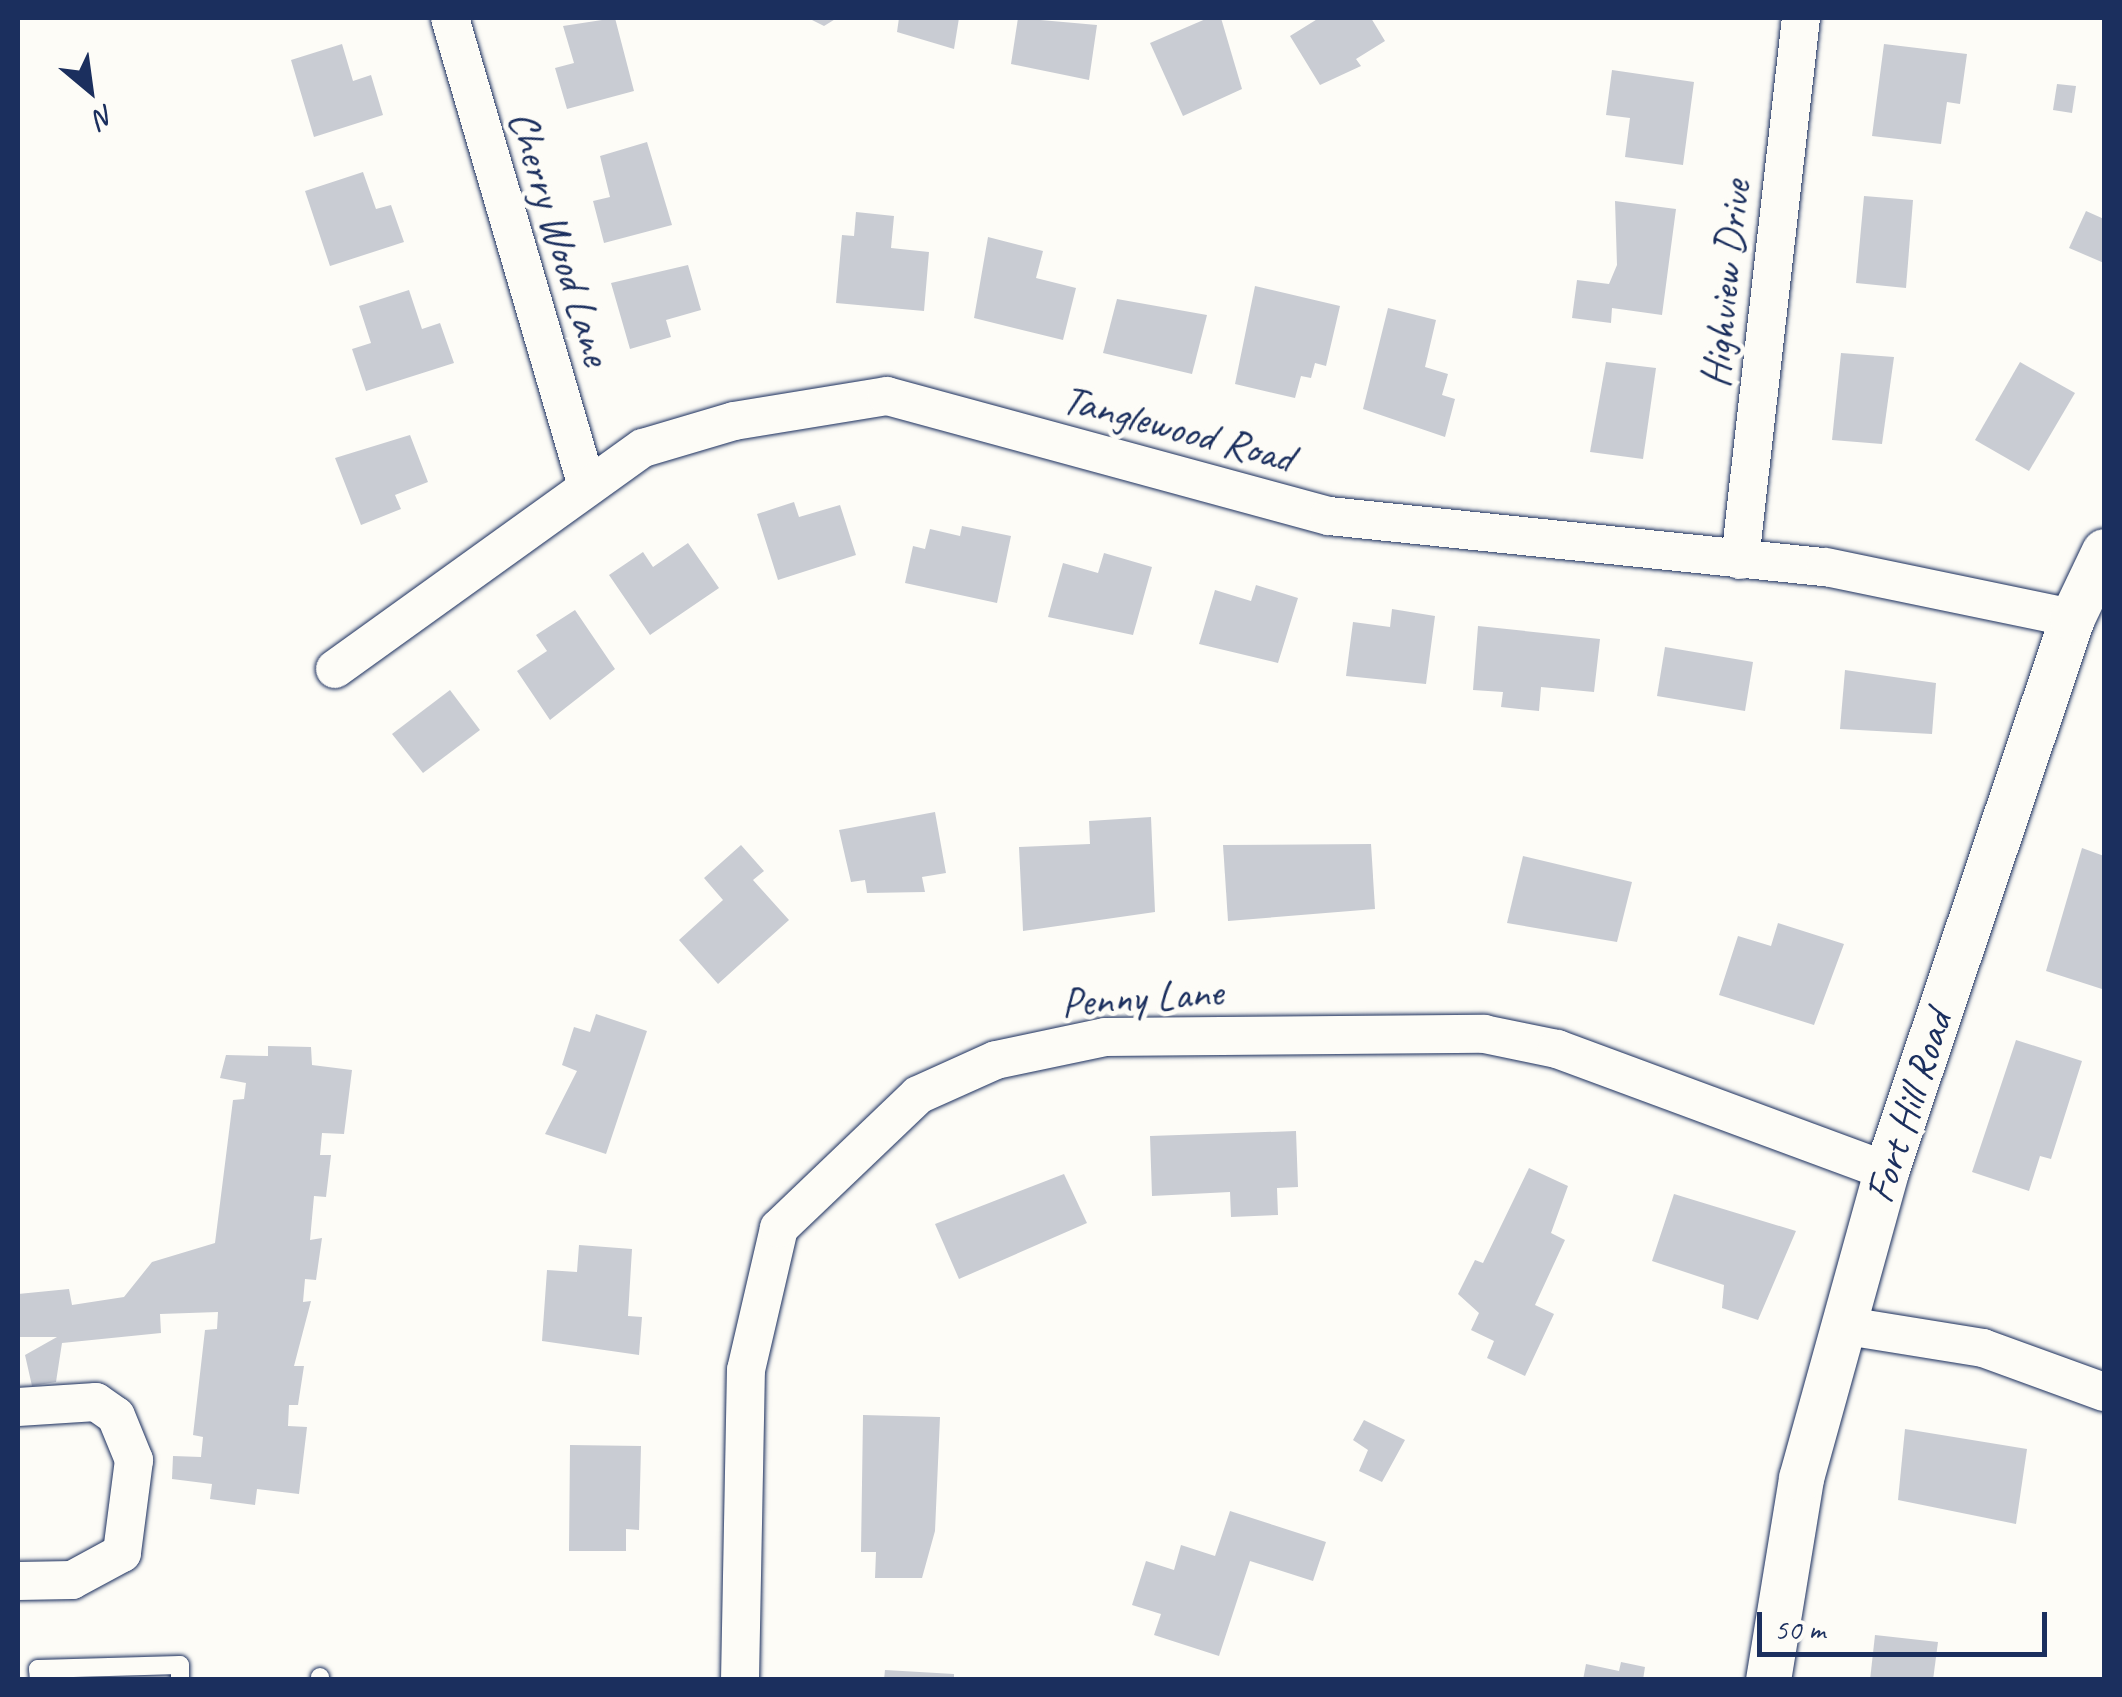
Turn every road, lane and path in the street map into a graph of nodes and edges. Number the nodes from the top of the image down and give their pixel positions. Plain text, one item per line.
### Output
1 (450, 18) edge
2 (1801, 18) edge
3 (586, 483) junction
4 (2104, 551) edge
5 (1740, 560) junction
6 (2072, 618) junction
7 (335, 669) dead end
8 (1886, 1171) junction
9 (1847, 1326) junction
10 (2104, 1392) edge
11 (18, 1406) edge
12 (18, 1581) edge
13 (38, 1680) edge
14 (180, 1680) edge
15 (740, 1680) edge
16 (1768, 1680) edge

1 - 3 street, Cherry Wood Lane
2 - 5 street, Highview Drive
3 - 5 street, Tanglewood Road
3 - 7 street, Tanglewood Road
4 - 6 street, Fort Hill Road
5 - 6 street, Tanglewood Road
6 - 8 street, Fort Hill Road
8 - 9 street, Fort Hill Road
8 - 15 street, Penny Lane
9 - 10 street
9 - 16 street, Fort Hill Road
11 - 12 street
13 - 14 lane

